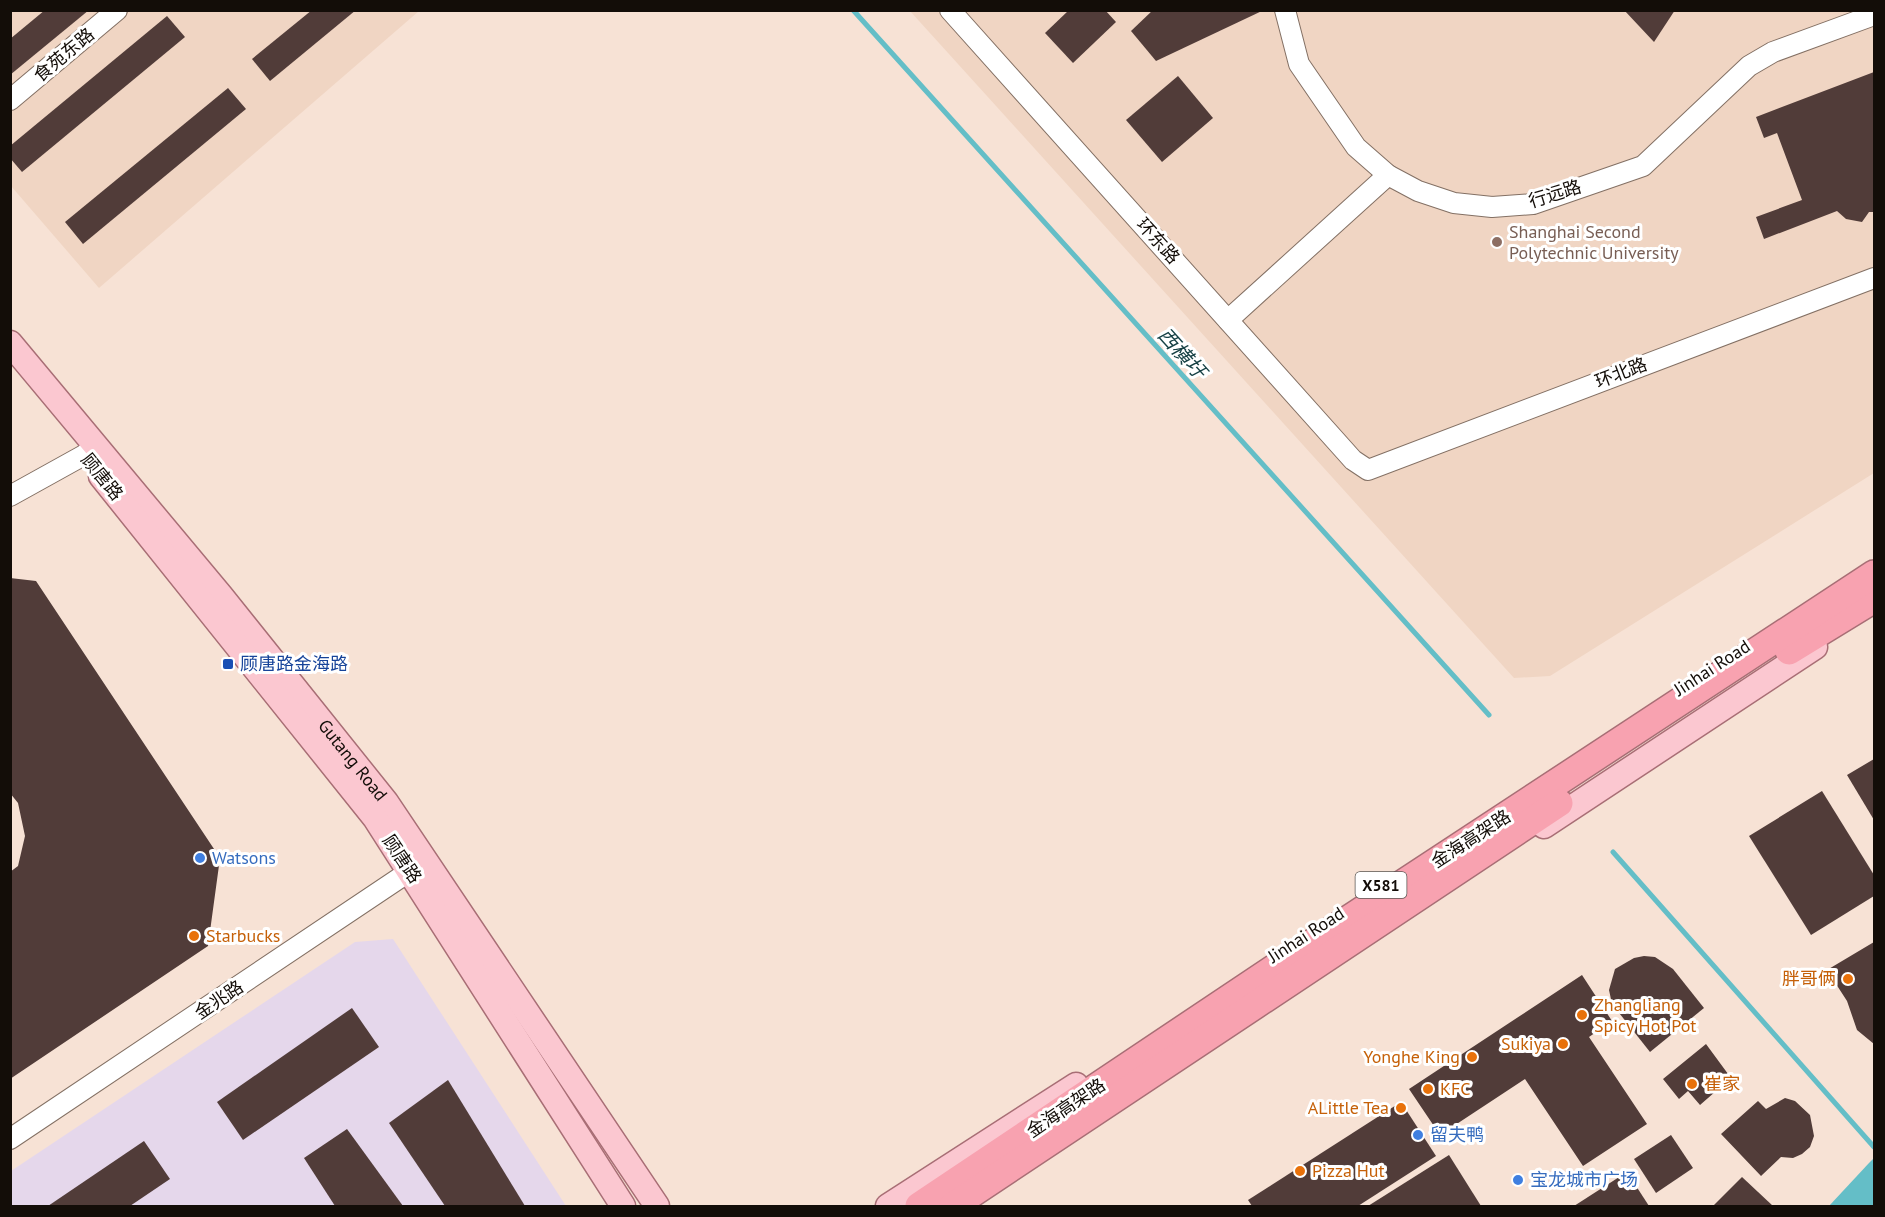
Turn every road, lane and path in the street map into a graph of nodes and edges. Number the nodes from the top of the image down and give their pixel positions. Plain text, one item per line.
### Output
1 (117, 10) edge
2 (950, 10) edge
3 (1285, 10) edge
4 (1875, 15) edge
5 (10, 100) edge
6 (1388, 175) junction
7 (1875, 278) edge
8 (1228, 320) junction
9 (10, 343) edge
10 (10, 368) edge
11 (90, 449) junction
12 (1368, 470) joint
13 (10, 496) edge
14 (1875, 564) edge
15 (1875, 574) edge
16 (1875, 598) edge
17 (1875, 610) edge
18 (419, 866) junction
19 (10, 1139) edge
20 (623, 1206) edge
21 (657, 1206) edge
22 (888, 1206) edge
23 (919, 1206) edge
24 (953, 1206) edge
25 (976, 1206) edge

1 - 5 street, 食苑东路
2 - 8 street, 环东路
3 - 6 street, 行远路
4 - 6 street, 行远路
6 - 8 street
7 - 12 street, 环北路
8 - 12 street, 环东路
9 - 11 main road, Gutang Road
10 - 11 main road, 顾唐路
11 - 13 street
11 - 18 main road, Gutang Road
14 - 22 main road, Jinhai Road / X581
15 - 23 highway, 金海高架路
16 - 24 highway, 金海高架路
17 - 25 main road, Jinhai Road / X581
18 - 19 street, 金兆路
18 - 20 main road, 顾唐路
18 - 21 main road, Gutang Road

